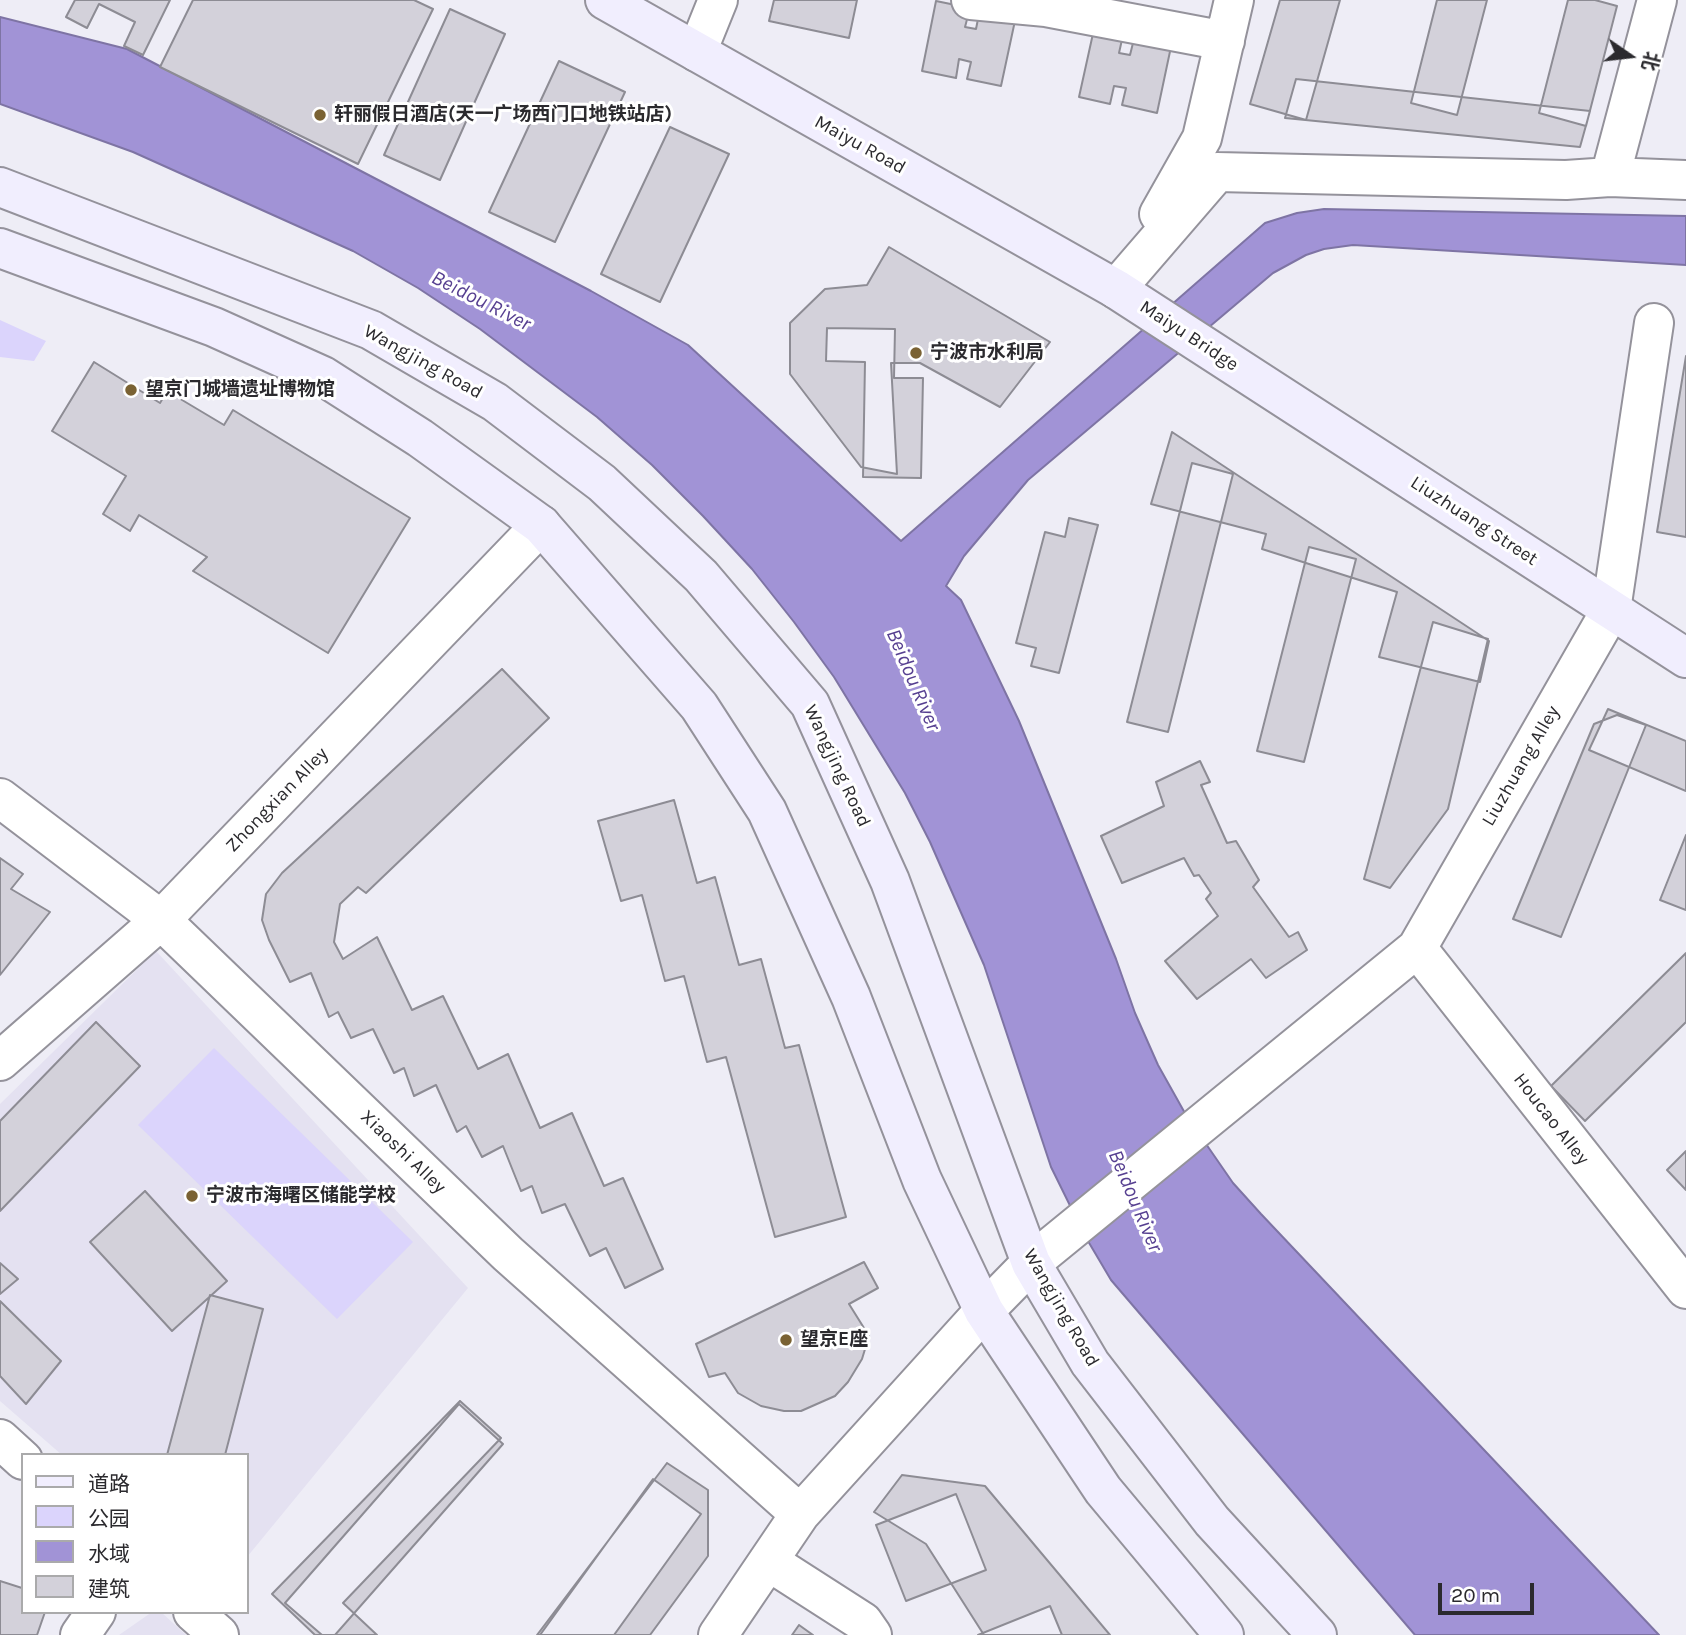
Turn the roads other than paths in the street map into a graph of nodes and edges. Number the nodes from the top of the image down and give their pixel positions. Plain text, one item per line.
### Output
1 (605, 0) edge
2 (718, 0) edge
3 (971, 0) edge
4 (1234, 0) edge
5 (1657, 0) edge
6 (1224, 41) junction
7 (697, 52) junction
8 (1610, 177) junction
9 (1686, 180) edge
10 (0, 187) edge
11 (0, 248) edge
12 (1116, 289) junction
13 (1654, 323) dead end
14 (1262, 383) joint
15 (541, 525) junction
16 (1611, 610) junction
17 (1686, 658) edge
18 (0, 798) edge
19 (161, 920) junction
20 (1416, 948) junction
21 (0, 1061) edge
22 (1031, 1264) junction
23 (1686, 1289) edge
24 (984, 1311) junction
25 (0, 1439) edge
26 (21, 1458) edge
27 (800, 1514) junction
28 (768, 1561) junction
29 (95, 1614) edge
30 (195, 1614) edge
31 (80, 1635) edge
32 (219, 1635) edge
33 (718, 1635) edge
34 (872, 1635) edge
35 (1224, 1635) edge
36 (1317, 1635) edge

1 - 7 main road, Maiyu Road
2 - 7 street
3 - 6 street
4 - 6 street
5 - 8 street
6 - 12 street
7 - 12 main road, Maiyu Road
8 - 9 street
8 - 12 street
10 - 22 main road, Wangjing Road
11 - 15 main road
12 - 14 main road, Maiyu Bridge
13 - 16 street, Liuzhuang Alley
14 - 16 main road, Liuzhuang Street
15 - 19 street, Zhongxian Alley
15 - 24 main road
16 - 17 main road, Liuzhuang Street
16 - 20 street, Liuzhuang Alley
18 - 19 street, Xiaoshi Alley
19 - 21 street, Zhongxian Alley
19 - 27 street, Xiaoshi Alley
20 - 22 street, Liuzhuang Alley
20 - 23 street, Houcao Alley
22 - 24 street, Liuzhuang Alley
22 - 36 main road, Wangjing Road
24 - 27 street, Liuzhuang Alley
24 - 35 main road
25 - 26 street
27 - 28 street, Liuzhuang Alley
28 - 33 street, Liuzhuang Alley
28 - 34 street
29 - 31 street
30 - 32 street

